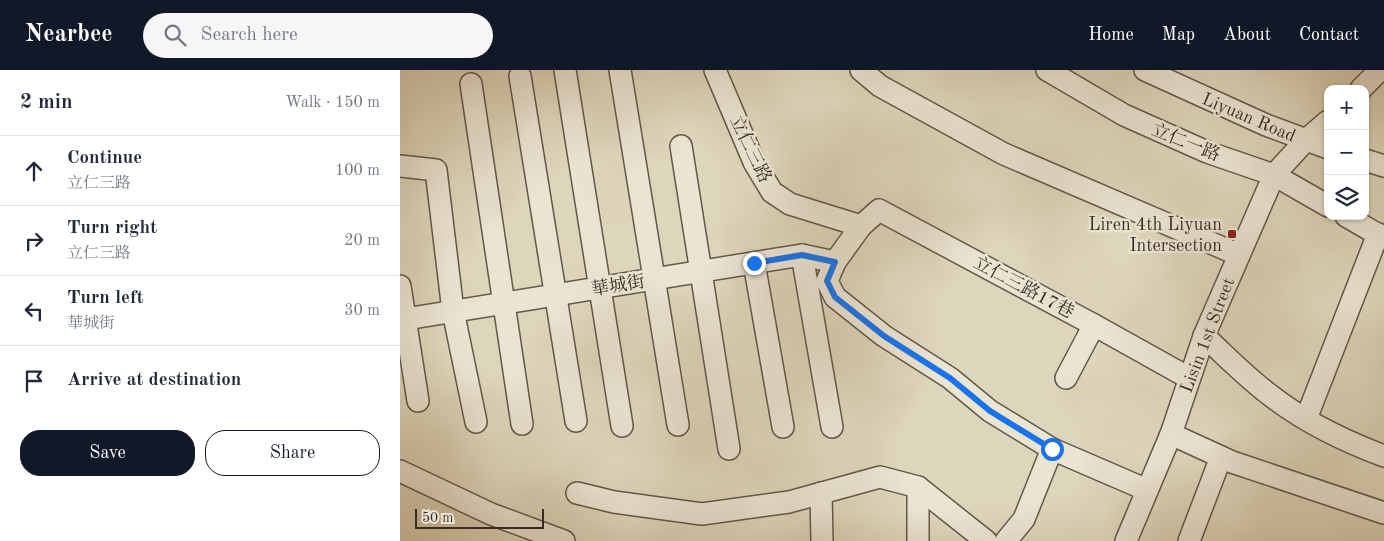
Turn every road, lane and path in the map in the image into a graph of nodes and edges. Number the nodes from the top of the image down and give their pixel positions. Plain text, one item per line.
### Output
1 (565, 70) edge
2 (620, 70) edge
3 (715, 70) edge
4 (861, 70) edge
5 (1047, 70) edge
6 (1145, 70) edge
7 (1380, 70) edge
8 (520, 76) dead end
9 (471, 84) dead end
10 (1365, 85) edge
11 (1324, 124) edge
12 (1306, 140) junction
13 (681, 146) dead end
14 (1324, 147) edge
15 (1369, 161) edge
16 (400, 166) edge
17 (1384, 166) edge
18 (1274, 175) junction
19 (1324, 204) edge
20 (1353, 220) edge
21 (861, 226) junction
22 (1381, 236) edge
23 (802, 255) junction
24 (1238, 256) junction
25 (835, 262) junction
26 (754, 263) junction
27 (701, 272) junction
28 (654, 279) junction
29 (400, 286) edge
30 (600, 288) junction
31 (555, 295) junction
32 (504, 303) junction
33 (453, 311) junction
34 (403, 319) edge
35 (1094, 325) junction
36 (1204, 336) junction
37 (1066, 378) dead end
38 (1189, 378) junction
39 (418, 401) dead end
40 (1306, 419) junction
41 (576, 421) dead end
42 (476, 422) dead end
43 (522, 424) dead end
44 (678, 425) dead end
45 (622, 426) dead end
46 (783, 427) dead end
47 (832, 428) dead end
48 (1170, 434) junction
49 (729, 449) dead end
50 (1052, 449) junction
51 (1384, 456) edge
52 (1221, 457) junction
53 (400, 470) edge
54 (918, 487) junction
55 (1147, 490) junction
56 (577, 493) dead end
57 (821, 493) junction
58 (1384, 513) edge
59 (564, 541) edge
60 (822, 541) edge
61 (918, 541) edge
62 (986, 541) edge
63 (1006, 541) edge
64 (1126, 541) edge
65 (1188, 541) edge

1 - 30 street
2 - 28 street
3 - 21 street, 立仁三路
4 - 24 street
5 - 18 street, 立仁一路
6 - 12 street, Liyuan Road
7 - 10 street
8 - 31 street
9 - 32 street
11 - 12 street, Lisin 1st Street
12 - 14 street, Liyuan Road
12 - 18 street, Lisin 1st Street
13 - 27 street
15 - 17 street
16 - 33 street
18 - 19 street, 立仁一路
18 - 24 street, Lisin 1st Street
20 - 22 street
21 - 25 street
21 - 35 street, 立仁三路17巷
22 - 40 street
23 - 25 street, 華城街
23 - 26 street, 華城街
23 - 47 street
24 - 36 street, Lisin 1st Street
25 - 50 street
26 - 27 street, 華城街
26 - 46 street
27 - 28 street, 華城街
27 - 49 street
28 - 30 street, 華城街
28 - 44 street
29 - 34 street
30 - 31 street, 華城街
30 - 45 street
31 - 32 street, 華城街
31 - 41 street
32 - 33 street, 華城街
32 - 43 street
33 - 34 street, 華城街
33 - 42 street
34 - 39 street
35 - 37 street
35 - 38 street, 立仁三路17巷
36 - 38 street, Lisin 1st Street
36 - 40 street
38 - 48 street, Lisin 1st Street
40 - 51 street
48 - 52 street
48 - 55 street, Lisin 1st Street
50 - 55 street
50 - 63 street
52 - 58 street
52 - 65 street
53 - 59 street
54 - 57 street
54 - 61 street
54 - 62 street
55 - 64 street, Lisin 1st Street
56 - 57 street
57 - 60 street

